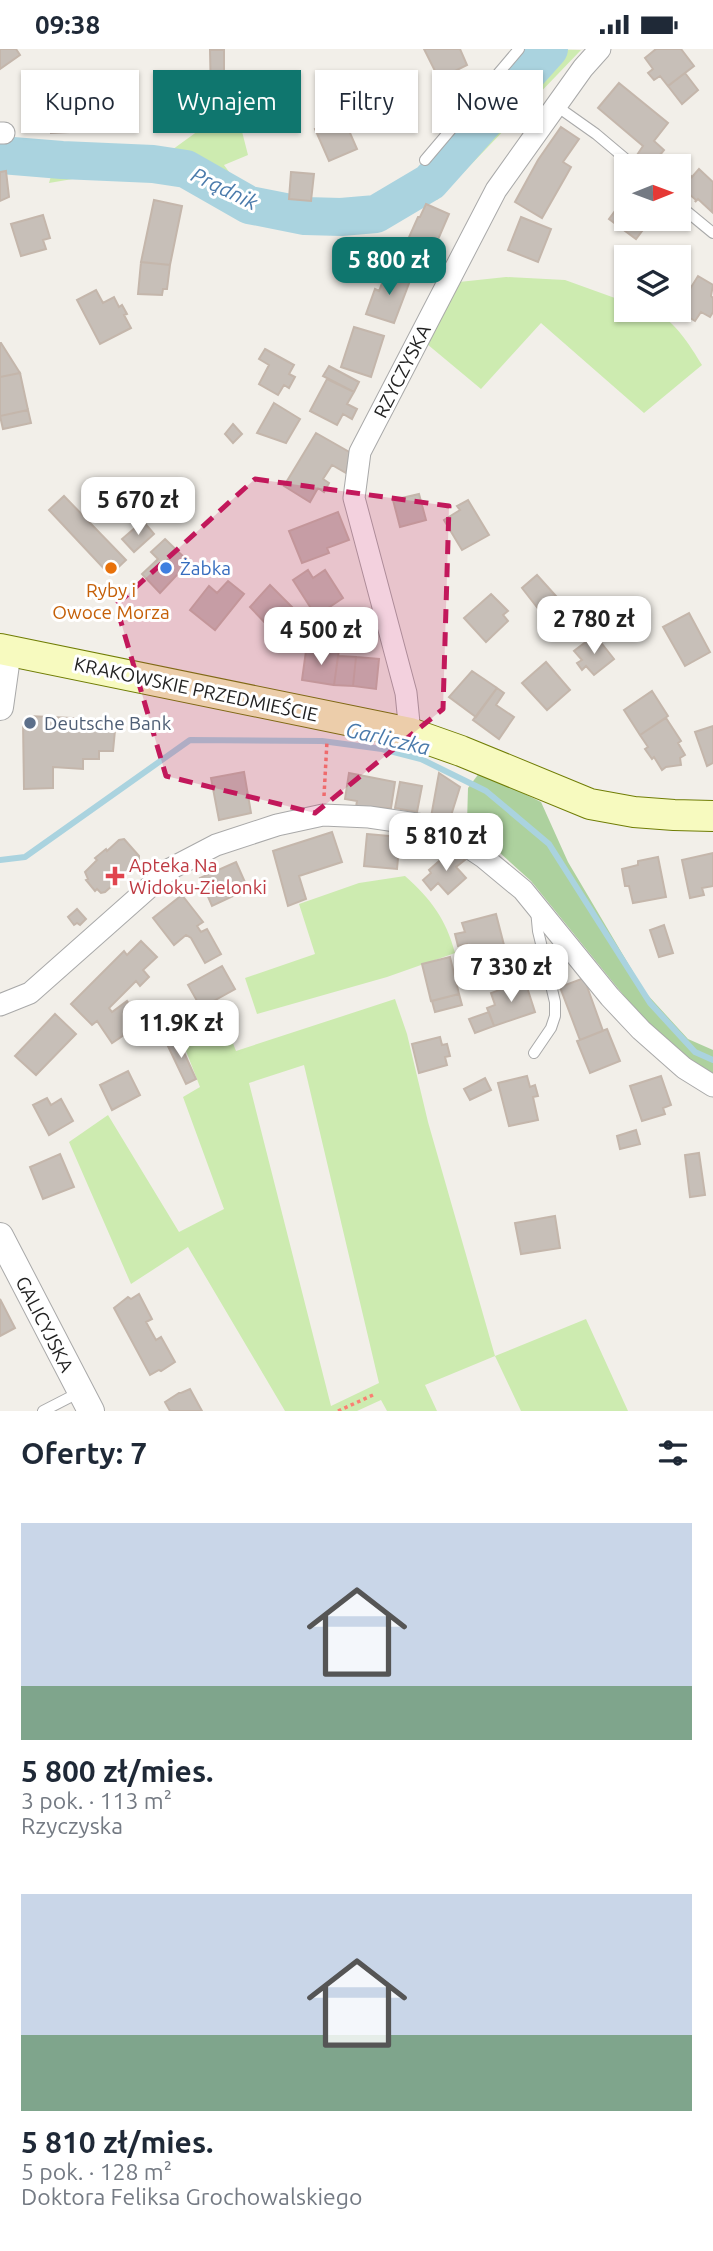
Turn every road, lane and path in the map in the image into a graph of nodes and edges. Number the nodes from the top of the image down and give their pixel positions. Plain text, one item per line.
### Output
1 (519, 49) edge
2 (600, 49) edge
3 (555, 105) junction
4 (620, 154) edge
5 (425, 160) dead end
6 (691, 215) edge
7 (713, 233) edge
8 (4, 650) edge
9 (0, 707) edge
10 (410, 733) junction
11 (326, 756) dead end
12 (323, 815) junction
13 (713, 815) edge
14 (536, 908) junction
15 (0, 1005) edge
16 (534, 1053) dead end
17 (713, 1086) edge
18 (0, 1236) edge
19 (373, 1395) dead end
20 (86, 1402) edge
21 (43, 1411) edge
22 (338, 1411) edge

1 - 5 lane
2 - 3 street, RZYCZYSKA
3 - 4 lane
3 - 10 street, RZYCZYSKA
6 - 7 lane
8 - 9 street
8 - 10 main road, KRAKOWSKIE PRZEDMIEŚCIE
10 - 13 main road, KRAKOWSKIE PRZEDMIEŚCIE
11 - 12 path
12 - 14 street
12 - 15 street
14 - 16 lane
14 - 17 street
18 - 20 street, GALICYJSKA
19 - 22 path
20 - 21 lane

